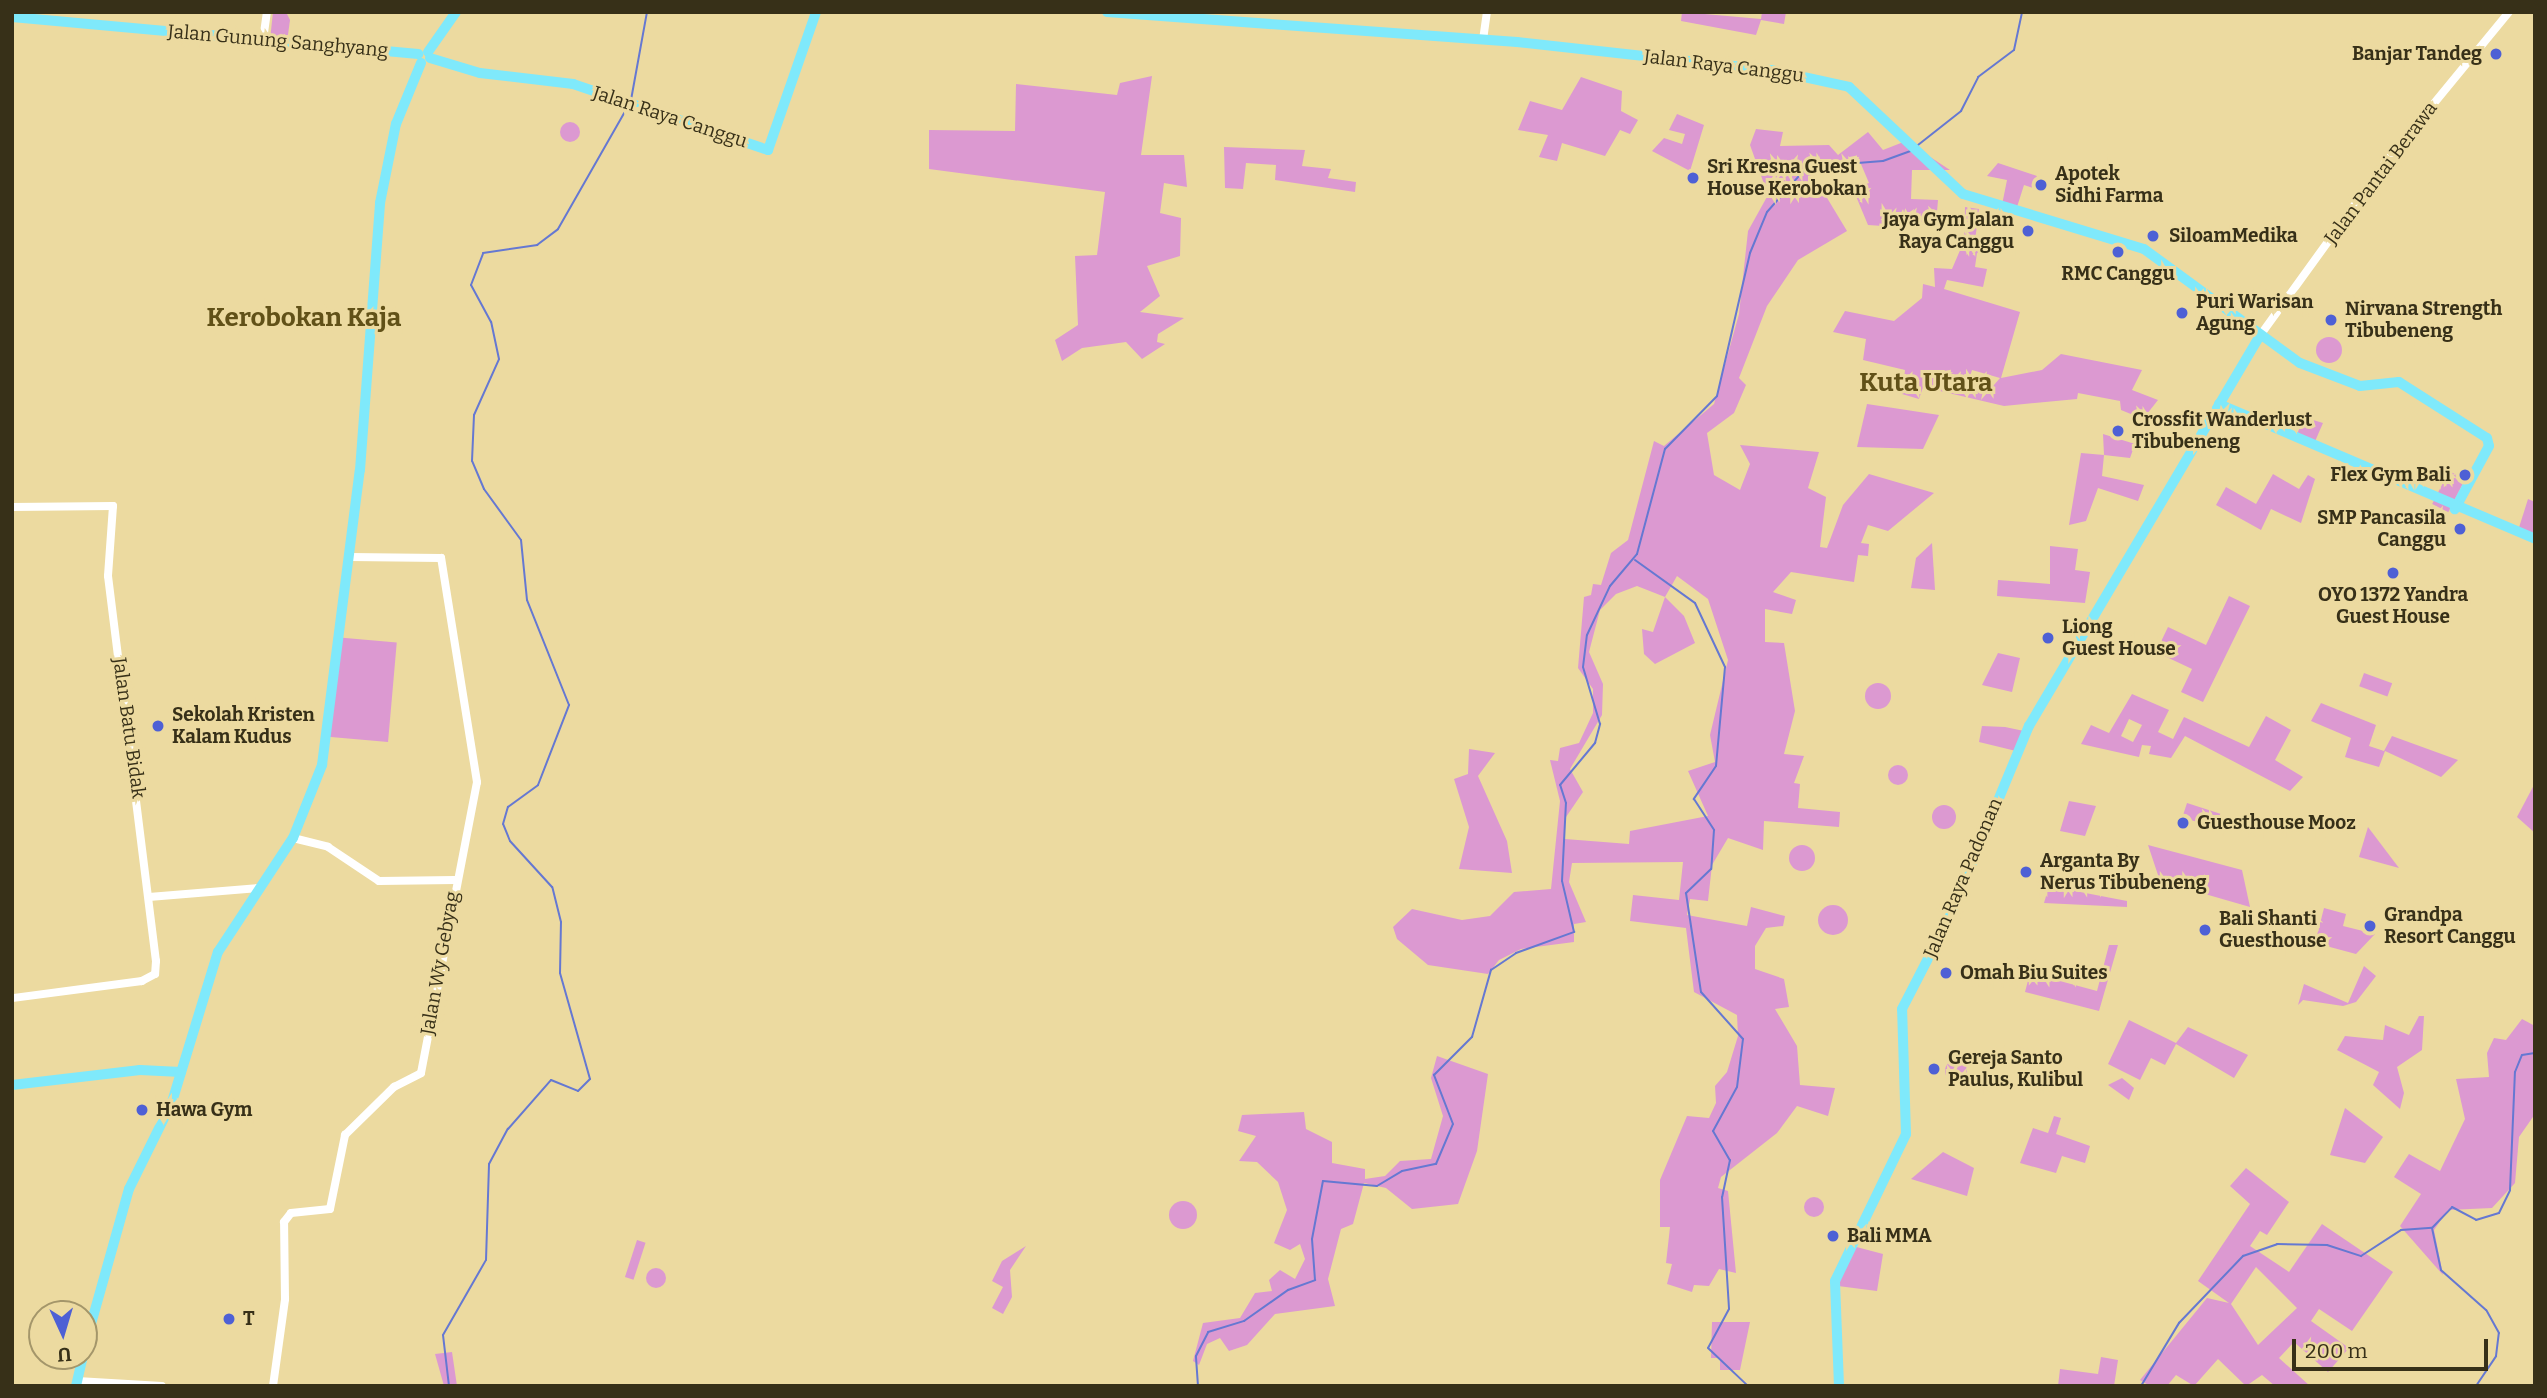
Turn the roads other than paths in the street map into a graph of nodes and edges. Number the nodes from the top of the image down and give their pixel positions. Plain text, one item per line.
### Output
1 (267, 12) edge
2 (456, 12) edge
3 (816, 12) edge
4 (1107, 12) edge
5 (1488, 12) edge
6 (2509, 12) edge
7 (12, 17) edge
8 (263, 40) junction
9 (1483, 40) junction
10 (424, 57) junction
11 (2259, 337) junction
12 (2219, 404) junction
13 (12, 507) edge
14 (2455, 509) junction
15 (2535, 539) edge
16 (350, 557) junction
17 (293, 838) junction
18 (455, 880) junction
19 (437, 884) junction
20 (258, 888) junction
21 (453, 892) junction
22 (149, 897) junction
23 (12, 998) edge
24 (181, 1072) junction
25 (12, 1085) edge
26 (98, 1300) edge
27 (76, 1384) edge
28 (163, 1386) edge
29 (274, 1386) edge
30 (1839, 1386) edge

1 - 8 street
2 - 10 main road
3 - 10 main road, Jalan Raya Canggu
4 - 9 main road, Jalan Raya Canggu
5 - 9 street
6 - 11 street, Jalan Pantai Berawa
7 - 8 main road, Jalan Gunung Sanghyang
8 - 10 main road, Jalan Gunung Sanghyang
9 - 11 main road, Jalan Raya Canggu
10 - 16 main road
11 - 12 main road
11 - 14 main road, Jalan Raya Canggu
12 - 14 main road
12 - 30 main road, Jalan Raya Padonan
13 - 22 street, Jalan Batu Bidak
14 - 15 main road
16 - 17 main road
16 - 18 street, Jalan Wy Gebyag
17 - 19 street
17 - 20 main road
18 - 19 street
18 - 21 street, Jalan Wy Gebyag
19 - 21 street
20 - 22 street
20 - 24 main road
21 - 29 street, Jalan Wy Gebyag
22 - 23 street, Jalan Batu Bidak
24 - 25 main road
24 - 26 main road
27 - 28 street

